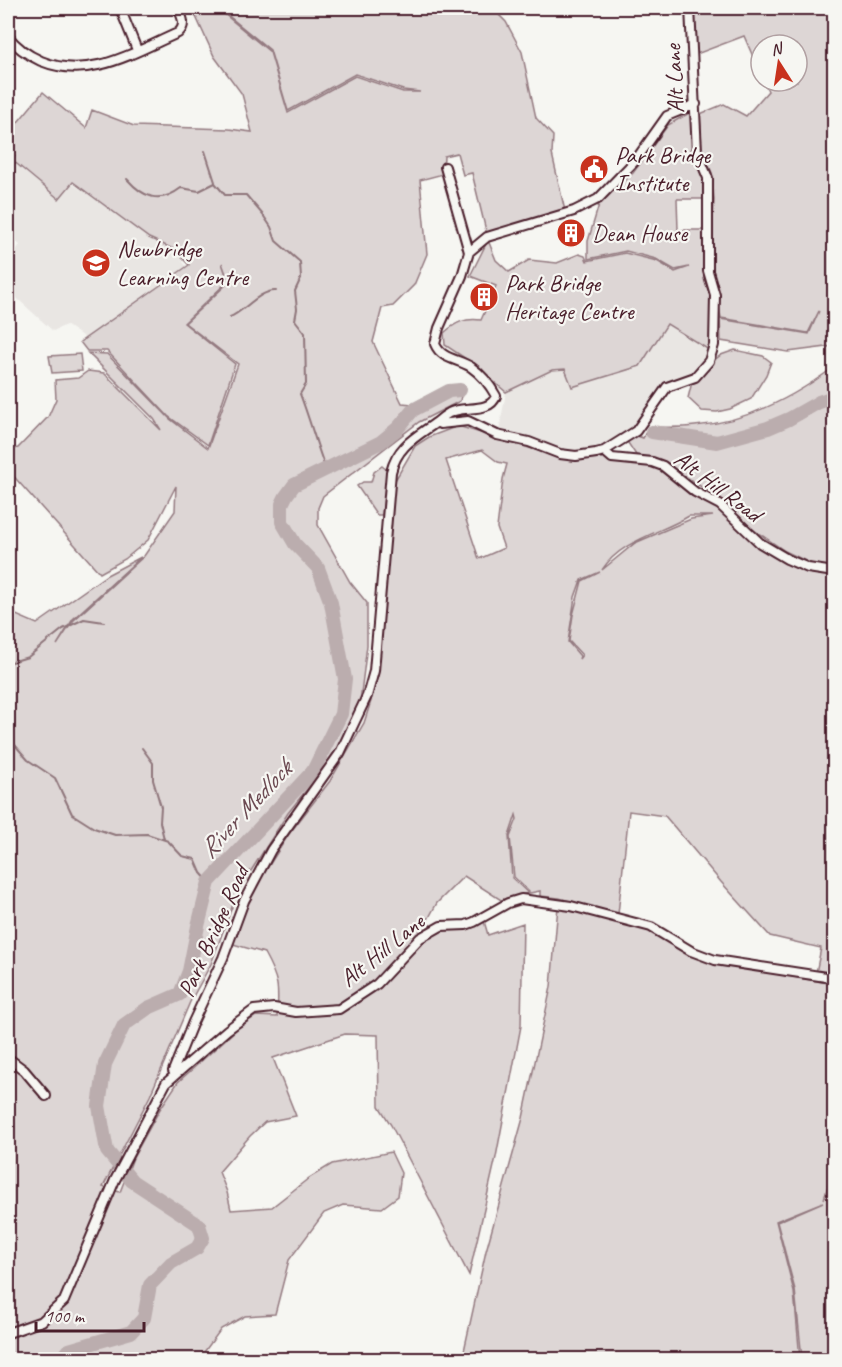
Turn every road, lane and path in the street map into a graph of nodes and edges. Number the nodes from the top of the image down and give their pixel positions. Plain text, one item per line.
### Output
1 (120, 8) edge
2 (178, 8) edge
3 (690, 8) edge
4 (8, 36) edge
5 (137, 50) junction
6 (696, 104) junction
7 (446, 167) dead end
8 (469, 252) junction
9 (437, 422) junction
10 (604, 451) junction
11 (834, 572) edge
12 (834, 976) edge
13 (8, 1058) edge
14 (175, 1074) junction
15 (46, 1096) dead end
16 (8, 1333) edge

1 - 5 street
2 - 5 street
3 - 6 street, Alt Lane
4 - 5 street
6 - 8 street
6 - 10 street, Alt Lane
7 - 8 street
8 - 9 street, Park Bridge Road
9 - 10 street, Alt Hill Road
9 - 14 street, Park Bridge Road
10 - 11 street, Alt Hill Road
12 - 14 street, Alt Hill Lane
13 - 15 street
14 - 16 street, Park Bridge Road

